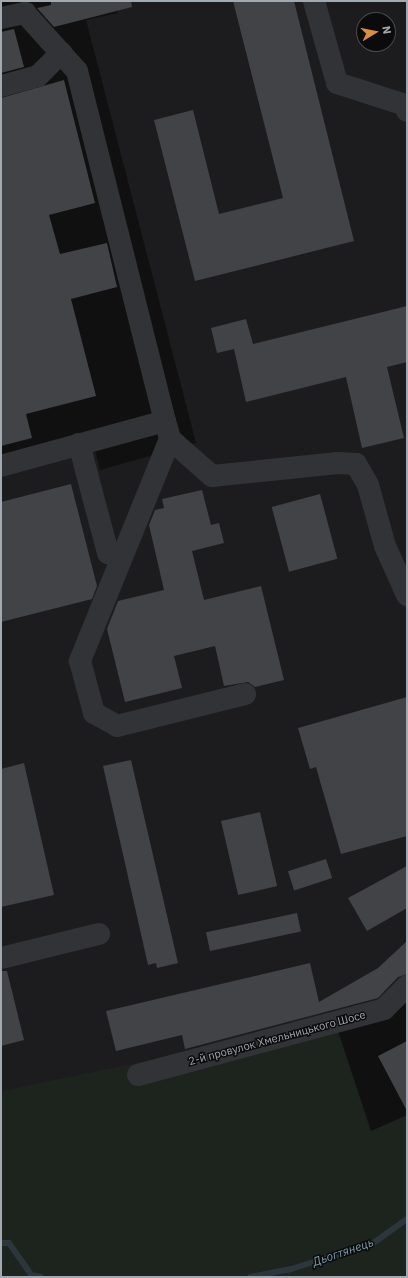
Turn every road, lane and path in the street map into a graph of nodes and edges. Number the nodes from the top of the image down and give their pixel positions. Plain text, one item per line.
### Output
1 (314, 1) edge
2 (1, 18) edge
3 (61, 54) junction
4 (1, 86) edge
5 (407, 111) edge
6 (168, 430) junction
7 (79, 444) junction
8 (1, 466) edge
9 (108, 553) dead end
10 (407, 594) edge
11 (245, 694) dead end
12 (99, 934) dead end
13 (1, 958) edge
14 (407, 986) edge
15 (138, 1075) dead end

1 - 5 street
2 - 3 street
3 - 4 street
3 - 6 street
6 - 7 street
6 - 10 street
6 - 11 street
7 - 8 street
7 - 9 street
12 - 13 street
14 - 15 street, 2-й провулок Хмельницького Шосе

